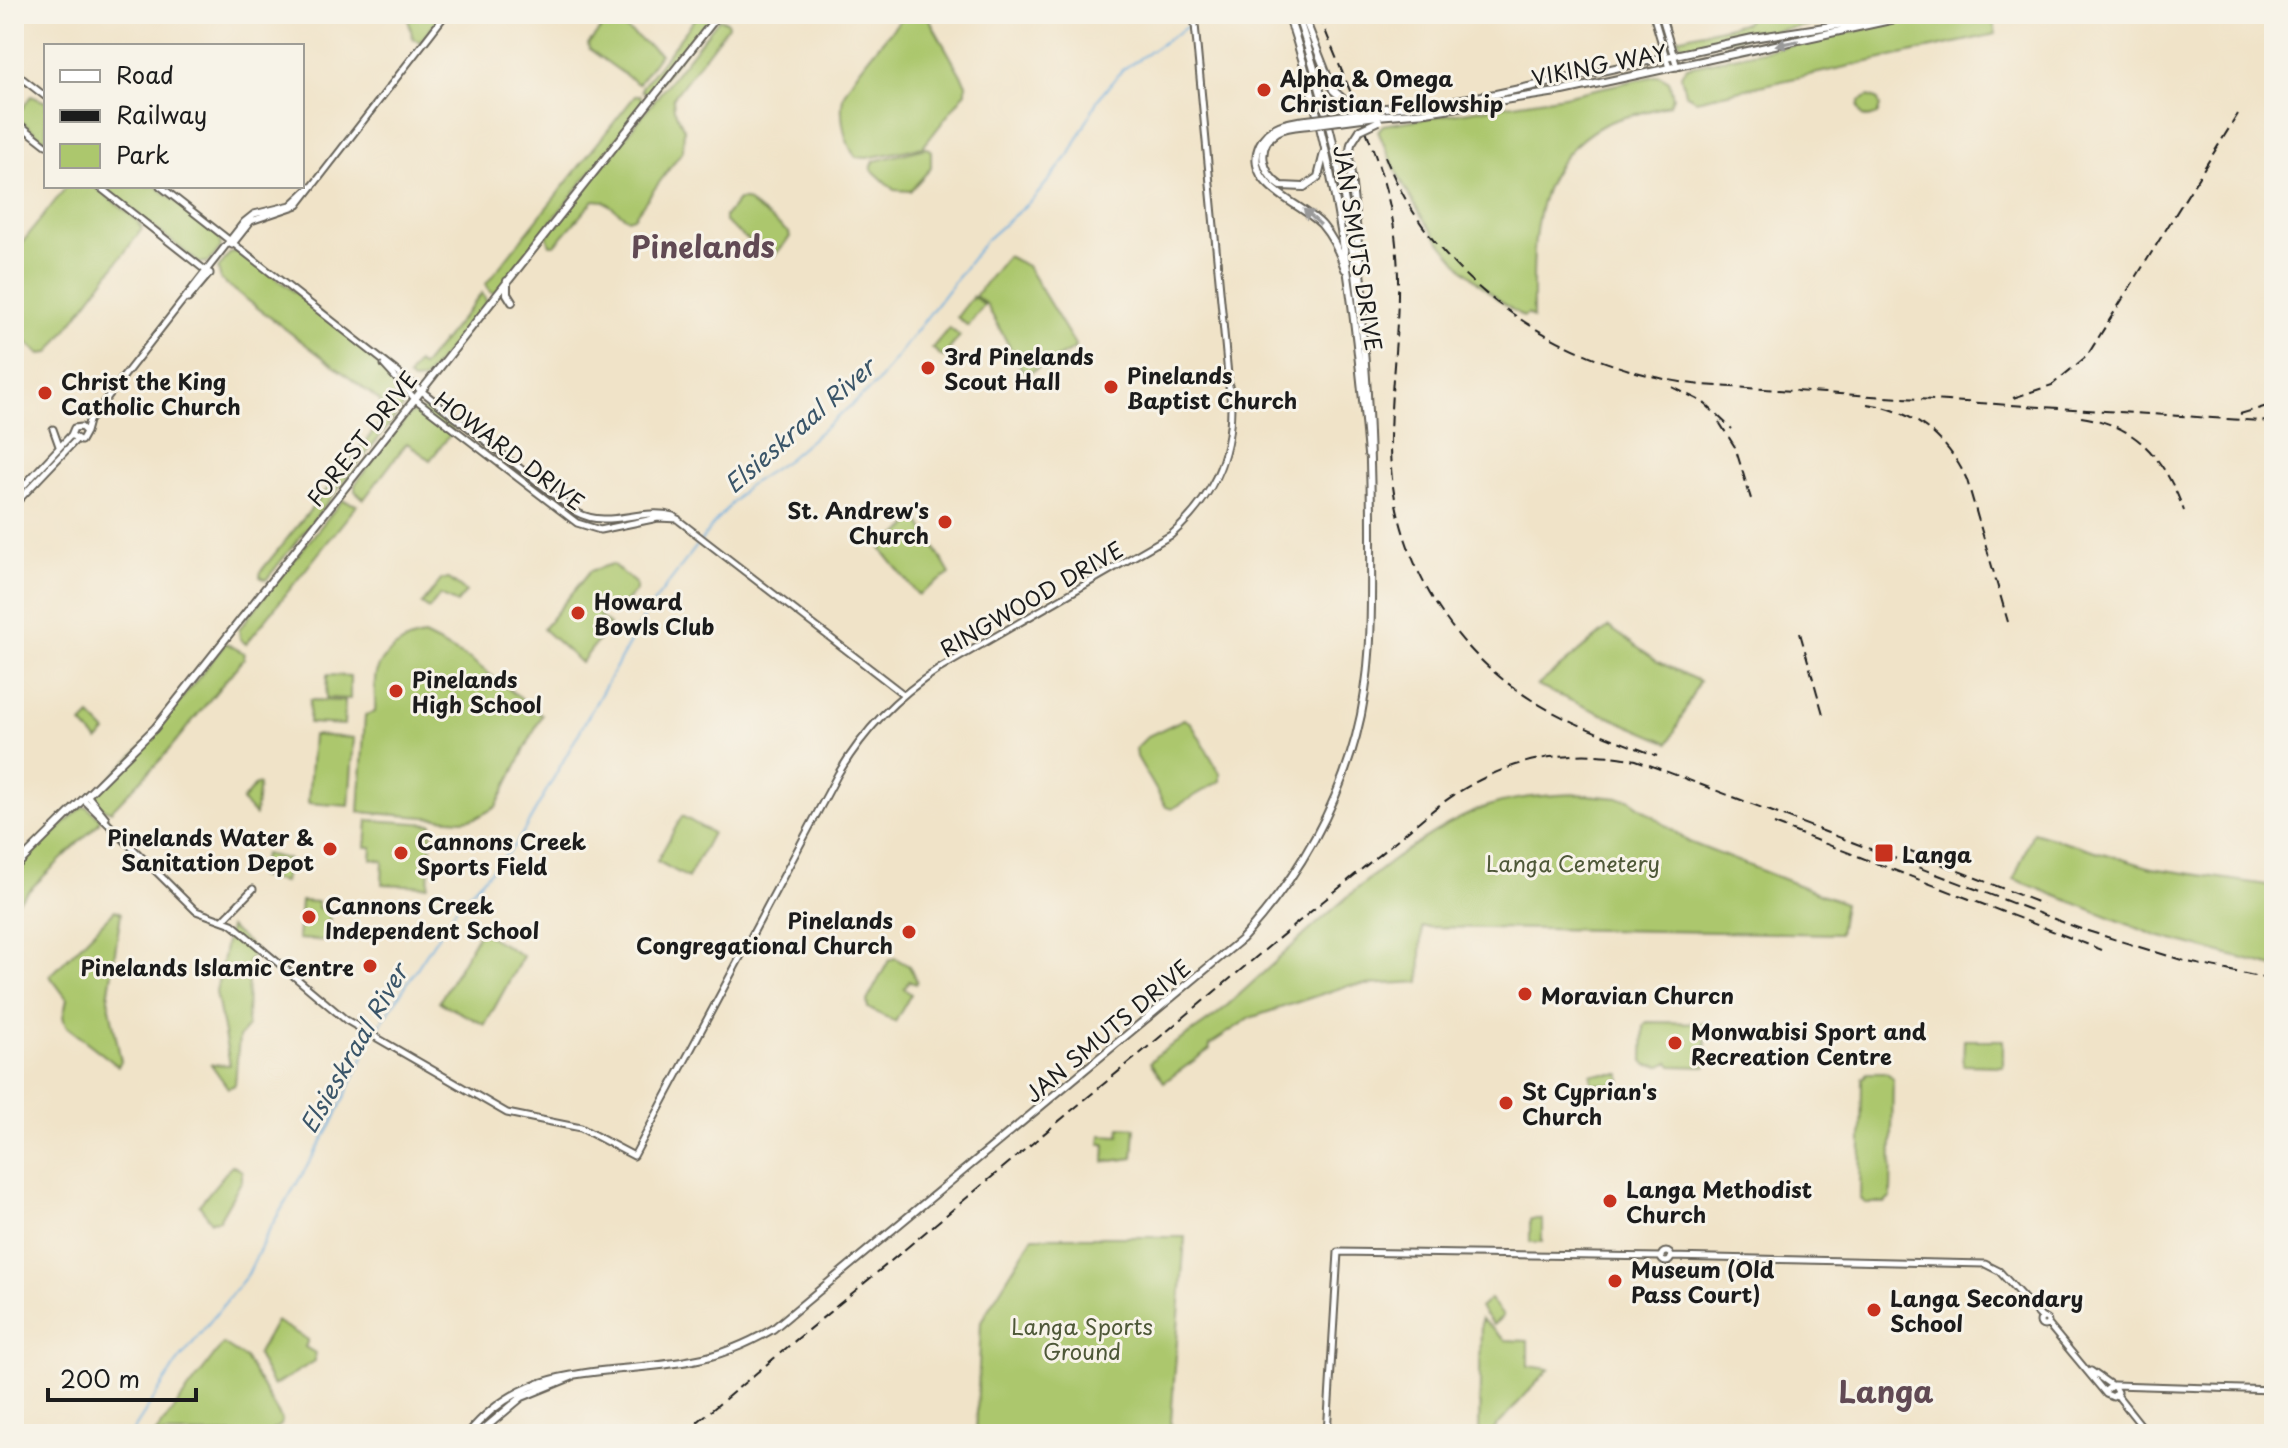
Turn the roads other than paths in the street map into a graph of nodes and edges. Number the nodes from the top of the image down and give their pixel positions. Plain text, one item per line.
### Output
1 (446, 14) edge
2 (719, 14) edge
3 (1194, 14) edge
4 (1288, 14) edge
5 (1297, 14) edge
6 (1303, 14) edge
7 (1653, 14) edge
8 (1661, 14) edge
9 (1917, 14) edge
10 (1671, 55) junction
11 (1673, 67) junction
12 (14, 72) edge
13 (44, 95) edge
14 (1377, 114) junction
15 (14, 120) edge
16 (1308, 122) junction
17 (1322, 132) junction
18 (44, 143) edge
19 (101, 188) edge
20 (162, 188) edge
21 (230, 244) junction
22 (208, 272) junction
23 (507, 281) junction
24 (1350, 284) junction
25 (512, 302) dead end
26 (1365, 339) junction
27 (384, 364) junction
28 (422, 390) junction
29 (415, 399) junction
30 (89, 421) junction
31 (80, 427) junction
32 (53, 429) dead end
33 (86, 432) junction
34 (71, 435) junction
35 (76, 441) junction
36 (60, 451) junction
37 (1371, 493) junction
38 (14, 496) edge
39 (14, 505) edge
40 (679, 519) junction
41 (903, 694) junction
42 (86, 798) junction
43 (14, 868) edge
44 (253, 889) dead end
45 (223, 920) junction
46 (2090, 1370) junction
47 (586, 1373) junction
48 (2274, 1390) edge
49 (2114, 1391) junction
50 (468, 1434) edge
51 (478, 1434) edge
52 (1327, 1434) edge
53 (2148, 1434) edge

1 - 21 street
2 - 23 main road, FOREST DRIVE
3 - 41 street, RINGWOOD DRIVE
4 - 17 main road, JAN SMUTS DRIVE
5 - 26 main road, JAN SMUTS DRIVE
6 - 14 main road, bridge
7 - 10 street
8 - 10 street
9 - 10 main road, VIKING WAY
9 -> 11 main road, VIKING WAY
10 - 11 street
10 - 14 main road, VIKING WAY
11 - 14 main road, VIKING WAY
12 - 13 street
14 - 16 main road, bridge
14 - 26 main road, bridge
15 - 18 street
16 - 17 main road
24 -> 16 main road
17 - 24 main road, JAN SMUTS DRIVE
19 - 22 street
20 - 21 street
21 - 22 street
21 - 27 street
22 - 30 street
23 - 25 main road
23 - 28 main road, FOREST DRIVE
24 - 37 main road, JAN SMUTS DRIVE
26 - 37 main road, JAN SMUTS DRIVE
27 - 28 street, HOWARD DRIVE
27 - 29 street, HOWARD DRIVE
28 - 29 main road, FOREST DRIVE
28 - 40 street, HOWARD DRIVE
29 - 40 street, HOWARD DRIVE
29 - 42 main road, FOREST DRIVE
30 - 31 street
30 - 33 street
31 - 33 street
31 - 34 street
32 - 36 street
33 - 35 street
34 - 35 street
34 - 36 street
35 - 36 street
36 - 38 street
36 - 39 street
37 - 47 main road, JAN SMUTS DRIVE
40 - 41 street, HOWARD DRIVE
41 - 45 street, RINGWOOD DRIVE
42 - 43 main road, FOREST DRIVE
42 - 45 street
44 - 45 street
46 - 49 street
46 - 49 street
46 - 52 street
47 - 50 main road, JAN SMUTS DRIVE
47 - 51 main road, JAN SMUTS DRIVE
48 - 49 street
49 - 53 street

